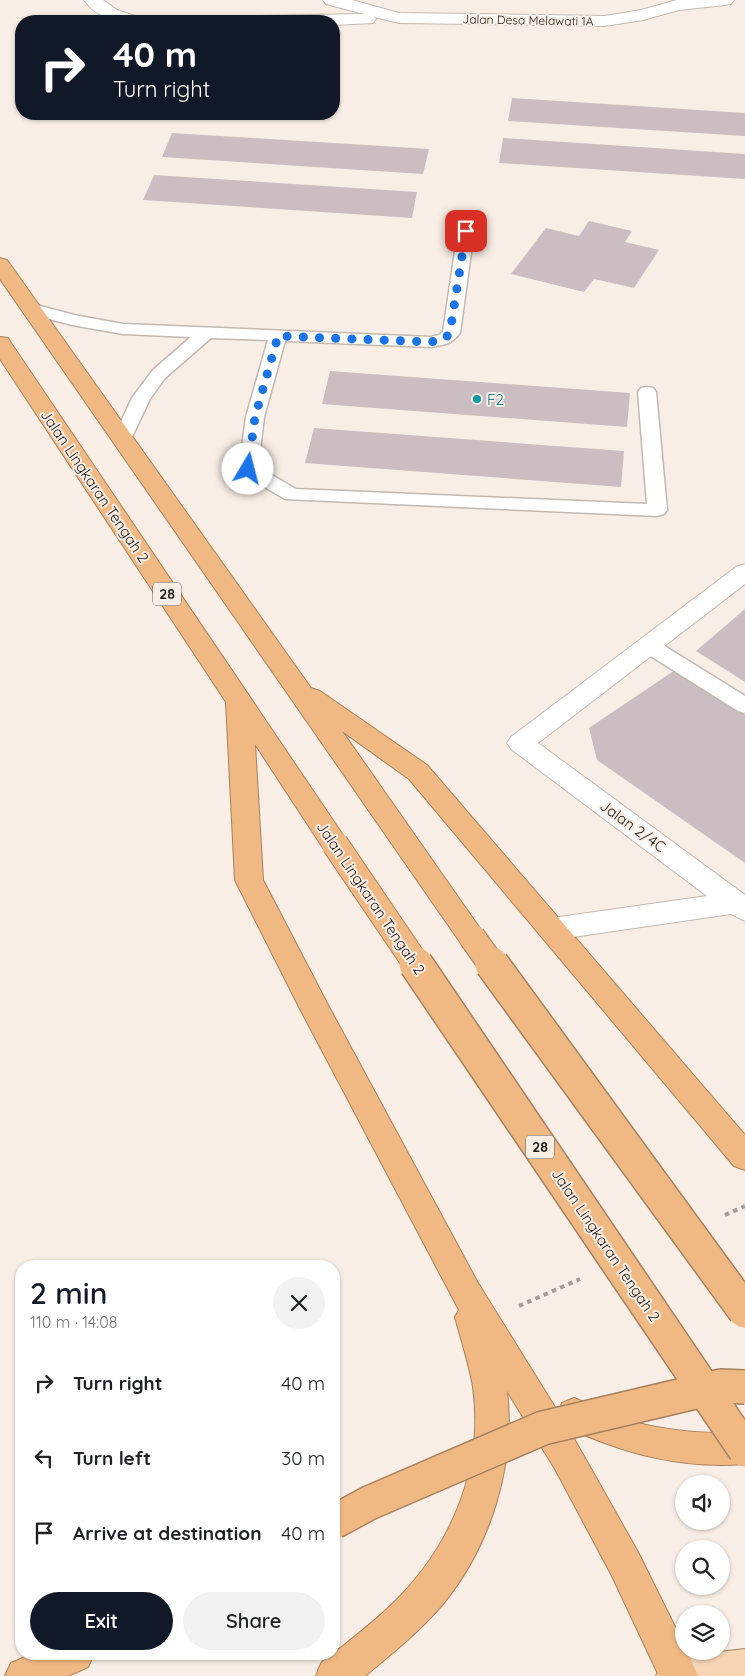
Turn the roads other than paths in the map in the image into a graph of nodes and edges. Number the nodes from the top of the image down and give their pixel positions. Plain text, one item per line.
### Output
1 (93, 0) edge
2 (332, 0) edge
3 (725, 0) edge
4 (115, 15) edge
5 (399, 18) junction
6 (340, 19) edge
7 (466, 231) dead end
8 (0, 264) edge
9 (33, 309) junction
10 (206, 334) junction
11 (278, 336) junction
12 (0, 343) edge
13 (647, 392) dead end
14 (122, 438) junction
15 (745, 572) edge
16 (648, 646) junction
17 (294, 684) junction
18 (239, 702) junction
19 (745, 706) edge
20 (740, 906) edge
21 (552, 930) junction
22 (745, 1157) edge
23 (466, 1293) junction
24 (745, 1311) edge
25 (745, 1387) edge
26 (528, 1395) junction
27 (745, 1449) edge
28 (340, 1519) edge
29 (62, 1660) edge
30 (745, 1668) edge
31 (24, 1676) edge
32 (335, 1676) edge
33 (675, 1676) edge
34 (679, 1676) edge

1 - 4 street
2 - 5 street, Jalan Desa Melawati 1A
3 - 5 street, Jalan Desa Melawati 1A
5 - 6 street
7 - 11 lane
8 - 9 highway
9 - 10 lane
9 - 14 highway
10 - 11 lane
10 - 14 lane
11 - 13 lane
12 - 18 highway, Jalan Lingkaran Tengah 2 / 28
14 - 17 highway
15 - 16 street
16 - 19 lane
16 - 20 street, Jalan 2/4C
17 - 21 highway
17 - 24 highway, bridge
18 - 23 highway
18 - 27 highway, Jalan Lingkaran Tengah 2 / 28, bridge
20 - 21 street
21 - 22 highway
23 - 26 highway
23 - 32 highway
25 - 28 highway, bridge
26 - 27 highway
26 - 34 highway
29 - 31 highway
30 - 34 main road
33 - 34 main road

